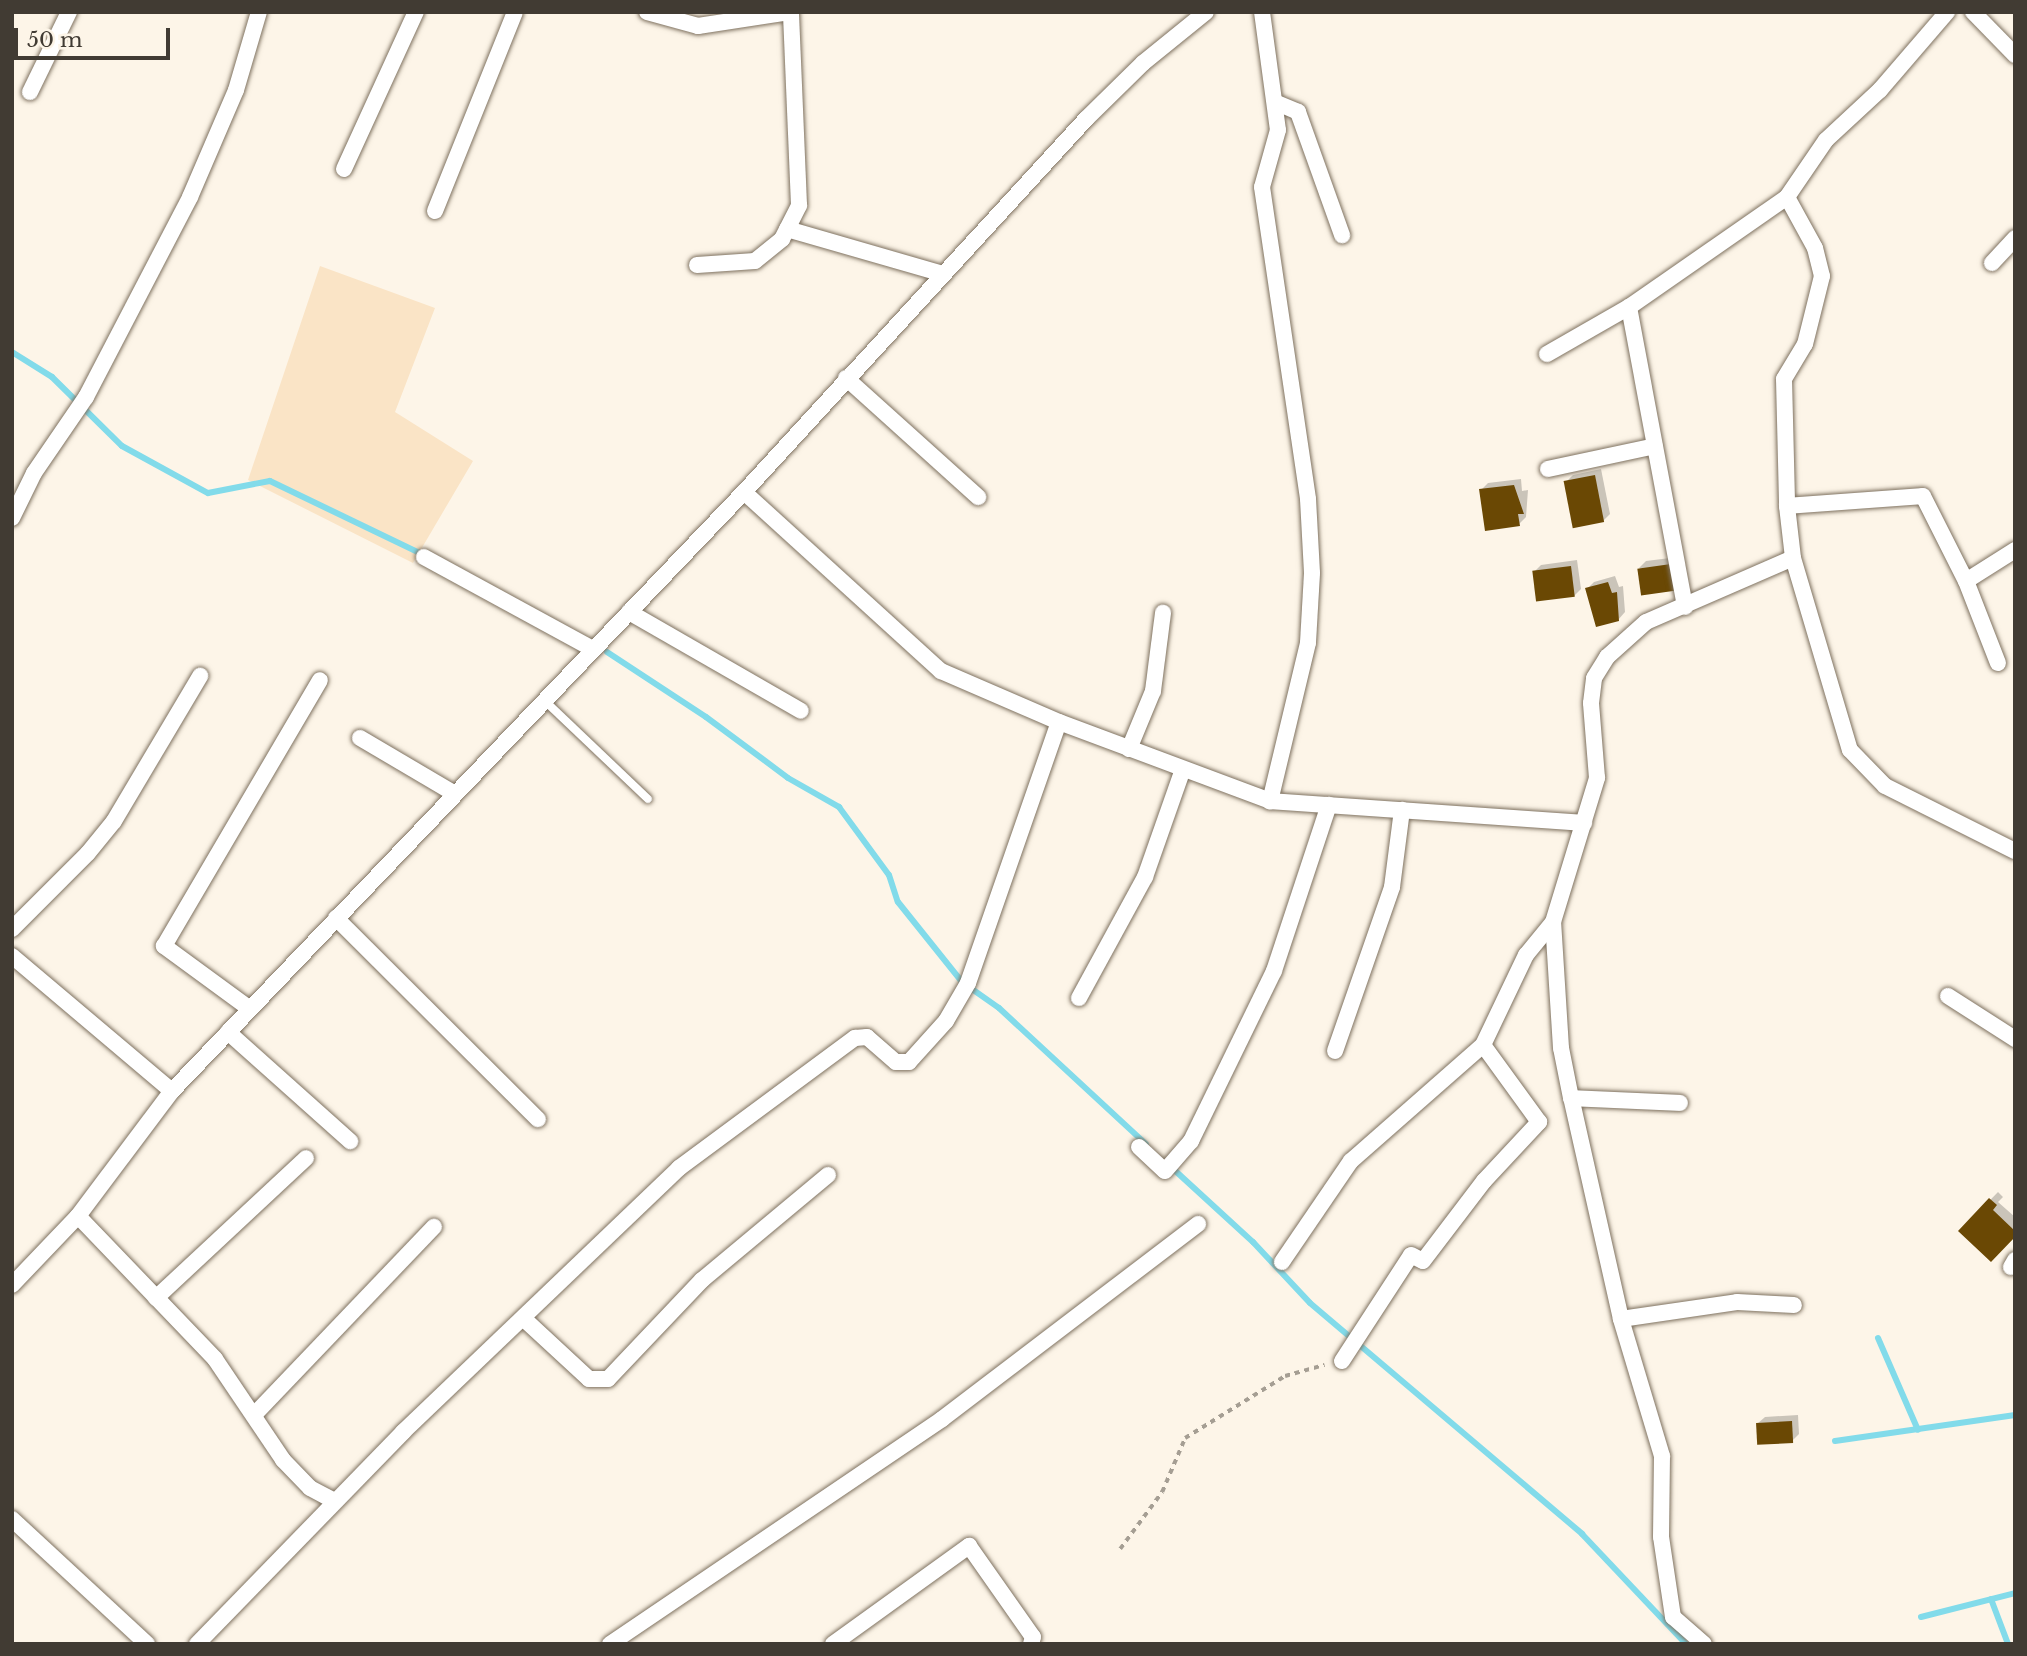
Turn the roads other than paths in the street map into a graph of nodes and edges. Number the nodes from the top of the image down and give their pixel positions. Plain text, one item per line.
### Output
1 (69, 12) edge
2 (258, 12) edge
3 (416, 12) edge
4 (515, 12) edge
5 (647, 12) edge
6 (1206, 12) edge
7 (1262, 12) edge
8 (1947, 12) edge
9 (1973, 12) edge
10 (791, 13) edge
11 (2015, 55) edge
12 (30, 92) dead end
13 (1277, 103) junction
14 (344, 169) dead end
15 (1787, 197) junction
16 (435, 211) dead end
17 (787, 229) junction
18 (1342, 235) dead end
19 (2015, 238) edge
20 (1992, 263) dead end
21 (697, 265) dead end
22 (943, 274) junction
23 (1629, 307) junction
24 (1547, 354) dead end
25 (846, 378) junction
26 (1655, 446) junction
27 (1548, 469) dead end
28 (744, 492) junction
29 (978, 497) dead end
30 (1787, 506) junction
31 (12, 518) edge
32 (2015, 550) edge
33 (424, 557) dead end
34 (1793, 558) junction
35 (1966, 581) junction
36 (1685, 607) junction
37 (629, 612) junction
38 (1163, 613) dead end
39 (593, 649) junction
40 (1998, 663) dead end
41 (200, 676) dead end
42 (320, 680) dead end
43 (545, 701) junction
44 (801, 711) dead end
45 (1059, 722) junction
46 (360, 738) dead end
47 (1129, 749) junction
48 (1183, 769) junction
49 (455, 794) junction
50 (648, 799) dead end
51 (1270, 801) junction
52 (1329, 805) junction
53 (1402, 810) junction
54 (1584, 823) junction
55 (2015, 851) edge
56 (336, 918) junction
57 (1553, 922) junction
58 (12, 929) edge
59 (12, 956) edge
60 (1948, 996) dead end
61 (1079, 998) dead end
62 (250, 1009) junction
63 (228, 1032) junction
64 (2015, 1039) edge
65 (1483, 1045) junction
66 (1335, 1051) dead end
67 (172, 1091) junction
68 (1570, 1098) junction
69 (1680, 1103) dead end
70 (538, 1119) dead end
71 (350, 1141) dead end
72 (1139, 1147) dead end
73 (306, 1158) dead end
74 (828, 1175) dead end
75 (78, 1216) junction
76 (1198, 1224) dead end
77 (434, 1227) dead end
78 (1282, 1262) dead end
79 (12, 1285) edge
80 (156, 1298) junction
81 (1794, 1306) dead end
82 (523, 1318) junction
83 (1621, 1319) junction
84 (1342, 1361) road end
85 (255, 1414) junction
86 (334, 1501) junction
87 (12, 1519) edge
88 (146, 1644) edge
89 (197, 1644) edge
90 (610, 1644) edge
91 (833, 1644) edge
92 (1031, 1644) edge
93 (1704, 1644) edge

1 - 12 street
2 - 31 street
3 - 14 street
4 - 16 street
5 - 10 street
6 - 22 street
7 - 13 street
8 - 15 street
9 - 11 street
10 - 17 street
13 - 18 street
13 - 51 street
15 - 23 street
15 - 30 street
17 - 21 street
17 - 22 street
19 - 20 street
22 - 25 street
23 - 24 street
23 - 26 street
25 - 28 street
25 - 29 street
26 - 27 street
26 - 36 street
28 - 37 street
28 - 45 street
30 - 34 street
30 - 35 street
32 - 35 street
33 - 39 street
34 - 36 street
34 - 55 street
35 - 40 street
36 - 54 street
37 - 39 street
37 - 44 street
38 - 47 street
39 - 43 street
41 - 58 street
42 - 62 street
43 - 49 street
43 - 50 lane
45 - 47 street
45 - 82 street
46 - 49 street
47 - 48 street
48 - 51 street
48 - 61 street
49 - 56 street
51 - 52 street
52 - 53 street
52 - 72 street
53 - 54 street
53 - 66 street
54 - 57 street
56 - 62 street
56 - 70 street
57 - 65 street
57 - 68 street
59 - 67 street
60 - 64 street
62 - 63 street
63 - 67 street
63 - 71 street
65 - 78 street
65 - 84 street
67 - 75 street
68 - 69 street
68 - 83 street
73 - 80 street
74 - 82 street
75 - 79 street
75 - 80 street
76 - 90 street
77 - 85 street
80 - 85 street
81 - 83 street
82 - 86 street
83 - 93 street
85 - 86 street
86 - 89 street
87 - 88 street
91 - 92 street

